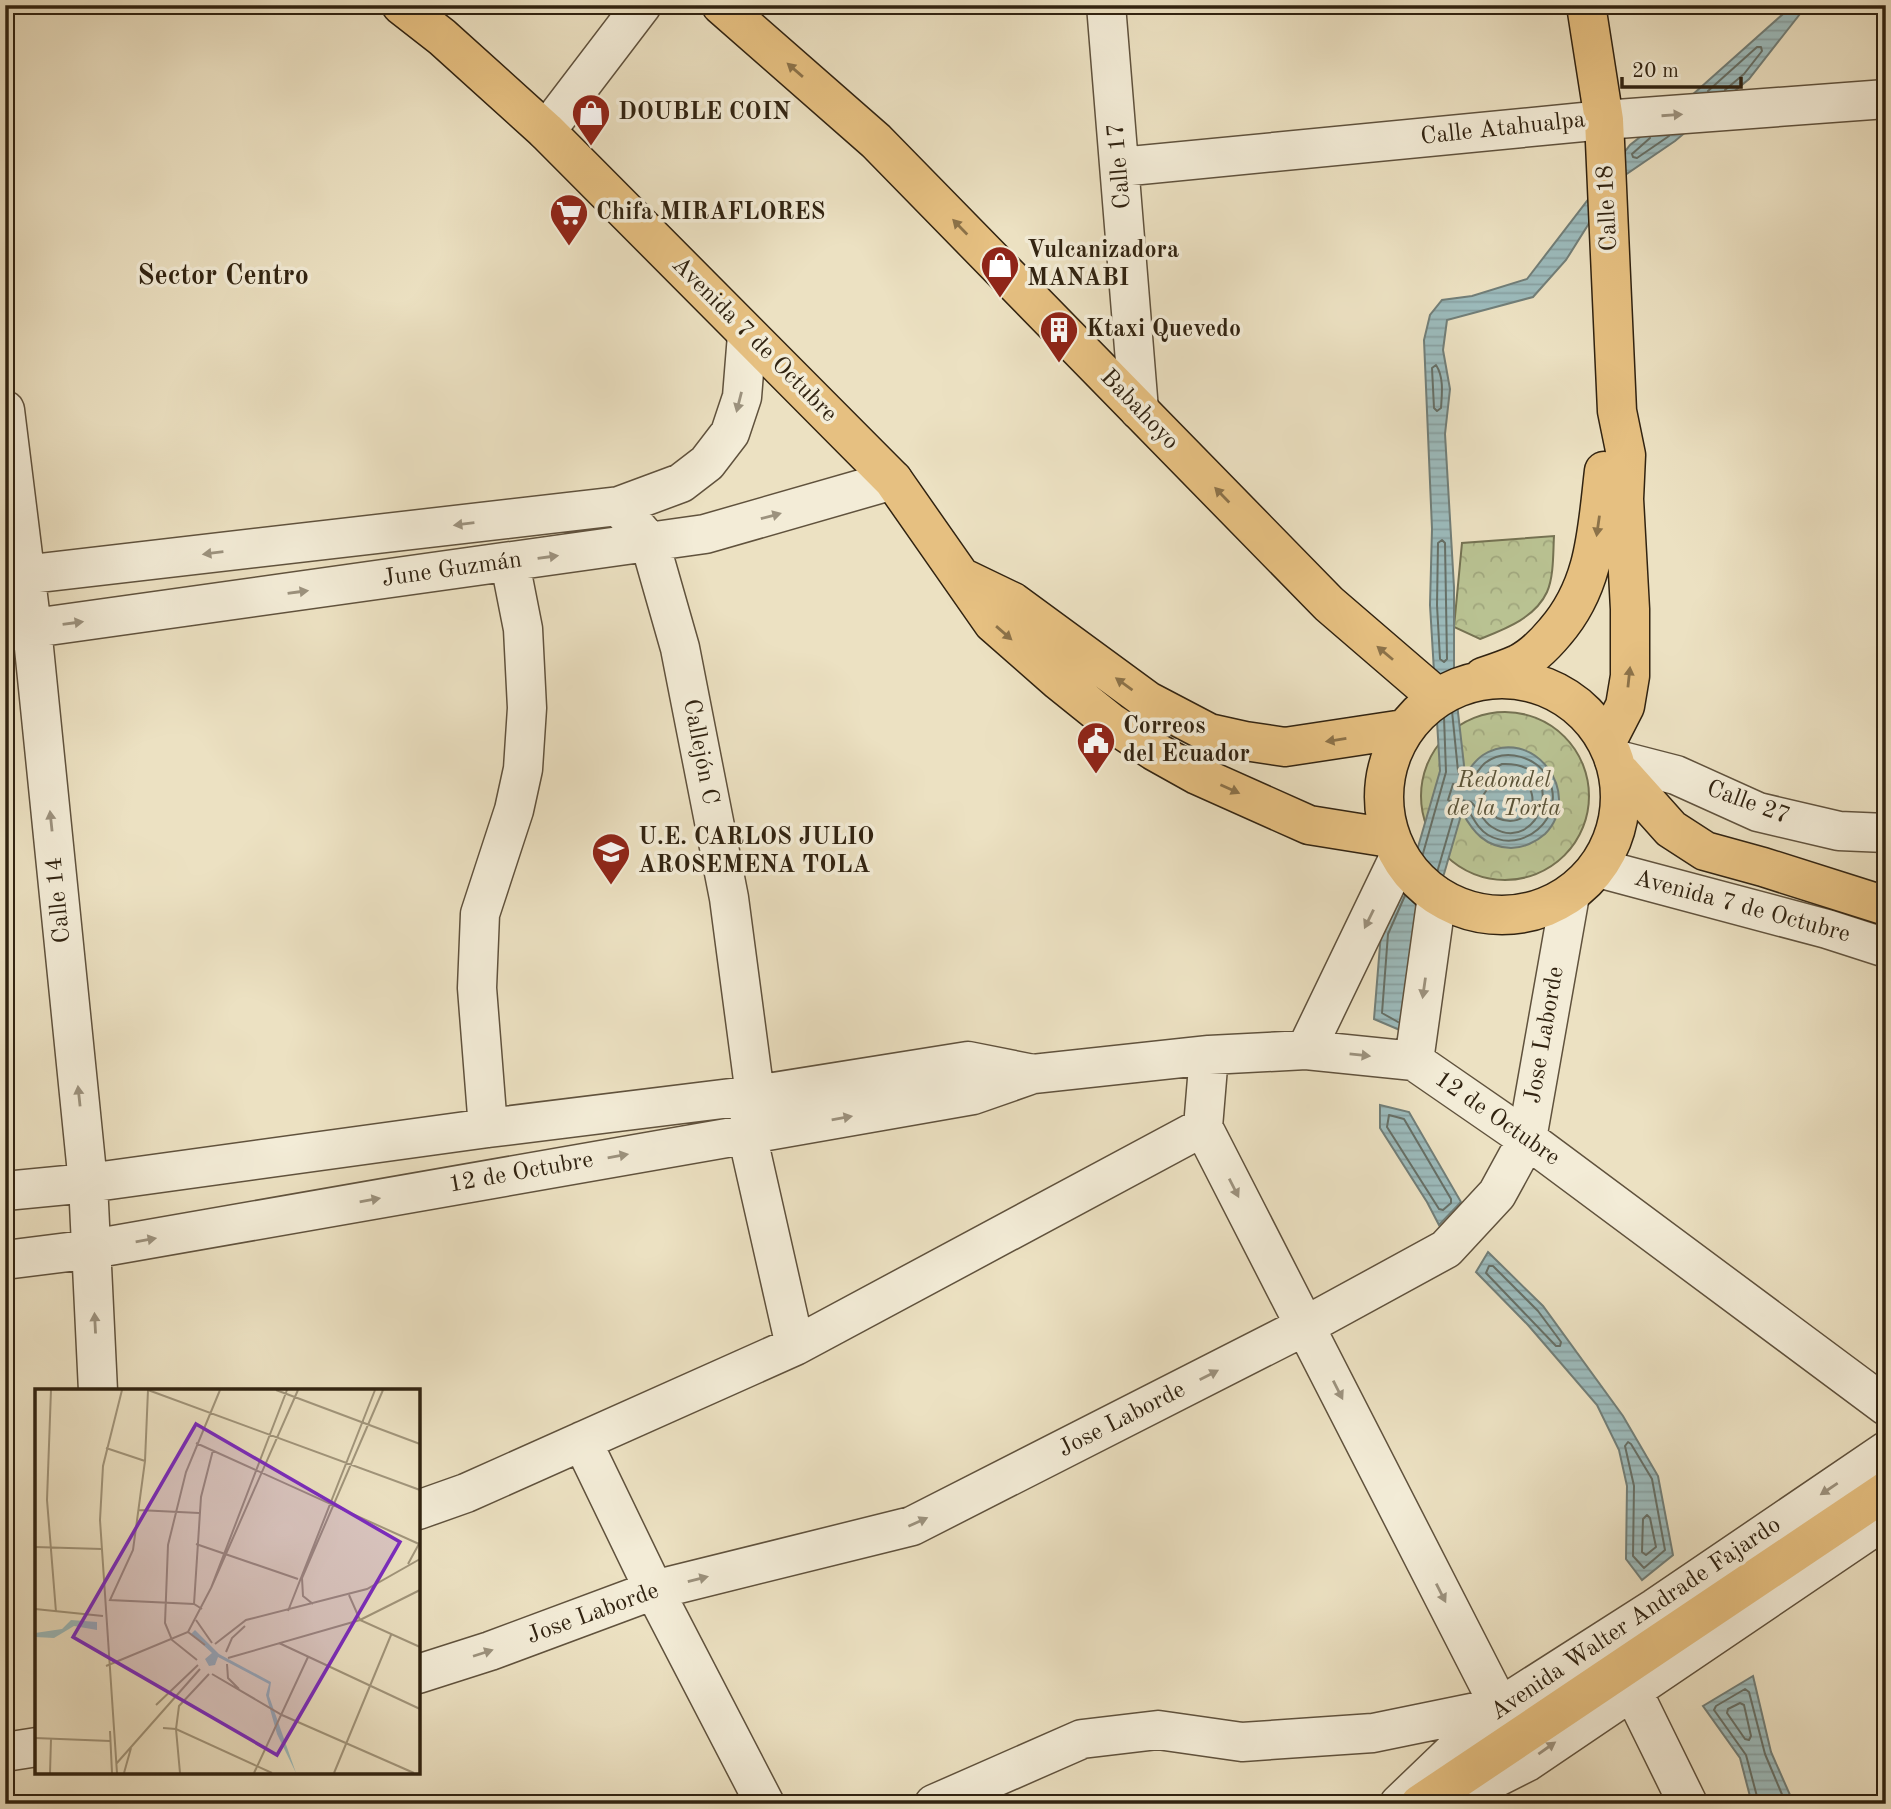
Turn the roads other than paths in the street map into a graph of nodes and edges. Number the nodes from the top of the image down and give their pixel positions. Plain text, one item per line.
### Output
1 (401, 5) edge
2 (642, 5) edge
3 (721, 5) edge
4 (1106, 5) edge
5 (1586, 5) edge
6 (1886, 99) edge
7 (1604, 120) junction
8 (546, 131) junction
9 (1121, 167) junction
10 (747, 334) junction
11 (5, 410) edge
12 (1139, 410) junction
13 (1617, 411) junction
14 (893, 480) junction
15 (619, 506) junction
16 (650, 543) junction
17 (510, 562) junction
18 (15, 576) edge
19 (963, 578) junction
20 (19, 630) edge
21 (1475, 680) junction
22 (1437, 697) junction
23 (1404, 729) junction
24 (1614, 758) junction
25 (1886, 833) edge
26 (1395, 848) junction
27 (1606, 852) junction
28 (1725, 856) junction
29 (1570, 895) junction
30 (1437, 896) junction
31 (1886, 906) edge
32 (1886, 948) edge
33 (1306, 1050) junction
34 (1209, 1055) junction
35 (1414, 1061) junction
36 (1033, 1074) junction
37 (755, 1095) junction
38 (1203, 1127) junction
39 (488, 1128) junction
40 (747, 1133) junction
41 (1527, 1139) junction
42 (88, 1183) junction
43 (5, 1191) edge
44 (92, 1250) junction
45 (5, 1260) edge
46 (1305, 1326) junction
47 (795, 1346) junction
48 (98, 1389) edge
49 (1886, 1406) edge
50 (582, 1441) junction
51 (1886, 1451) edge
52 (1886, 1491) edge
53 (420, 1509) edge
54 (1886, 1519) edge
55 (654, 1590) junction
56 (420, 1673) edge
57 (1632, 1690) junction
58 (1500, 1707) junction
59 (35, 1747) edge
60 (5, 1752) edge
61 (765, 1804) edge
62 (934, 1804) edge
63 (1399, 1804) edge
64 (1420, 1804) edge
65 (1444, 1804) edge
66 (1688, 1804) edge

1 - 8 main road, Avenida 7 de Octubre
2 - 8 street
12 -> 3 main road, Babahoyo
4 - 9 street, Calle 17
5 - 7 main road, Calle 18
7 -> 6 street, Calle Atahualpa
7 - 9 street, Calle Atahualpa
7 - 13 main road, Calle 18
8 - 10 main road, Avenida 7 de Octubre
9 - 12 street, Calle 17
10 - 14 main road, Avenida 7 de Octubre
10 -> 15 street, June Guzmán
11 - 18 street, Calle 14
22 -> 12 main road, Babahoyo
13 -> 21 main road, Calle 18
24 -> 13 main road, Calle 18
16 -> 14 street, June Guzmán
14 - 19 main road, Avenida 7 de Octubre
15 - 16 street, Callejón C
15 -> 18 street, June Guzmán
17 -> 16 street, June Guzmán
16 - 37 street, Callejón C
20 -> 17 street, June Guzmán
17 - 39 street
18 - 20 street, Calle 14
23 -> 19 main road, Avenida 7 de Octubre
19 -> 26 main road, Avenida 7 de Octubre
42 -> 20 street, Calle 14
21 - 22 main road
21 - 24 main road
22 - 23 main road
23 - 26 main road
24 - 25 street, Calle 27
24 - 27 main road
24 - 28 main road, Avenida 7 de Octubre
26 - 30 main road
26 -> 33 street
27 - 28 main road, Avenida 7 de Octubre
27 - 29 main road
27 - 32 street, Avenida 7 de Octubre
28 - 31 main road, Avenida 7 de Octubre
29 - 30 main road
29 - 41 street, Jose Laborde
30 -> 35 street
33 - 34 street, 12 de Octubre
33 -> 35 street, 12 de Octubre
34 - 36 street, 12 de Octubre
34 - 38 street
35 - 41 street, 12 de Octubre
36 - 37 street, 12 de Octubre
40 -> 36 street, 12 de Octubre
37 - 39 street, 12 de Octubre
37 - 40 street, Callejón C
38 -> 46 street
38 - 47 street
39 - 42 street, 12 de Octubre
44 -> 40 street, 12 de Octubre
40 - 47 street
41 - 46 street, Jose Laborde
41 - 49 street, 12 de Octubre
42 - 43 street, 12 de Octubre
42 - 44 street, Calle 14
44 - 45 street, 12 de Octubre
48 -> 44 street, Calle 14
55 -> 46 street, Jose Laborde
46 -> 58 street
47 - 50 street
50 - 53 street
50 - 55 street
51 -> 58 street, Avenida Walter Andrade Fajardo
52 - 64 main road, Avenida Walter Andrade Fajardo
54 - 57 street
56 -> 55 street, Jose Laborde
55 - 61 street
65 -> 57 street
57 - 66 street
58 - 62 street
58 - 63 street, Avenida Walter Andrade Fajardo
59 - 60 street

